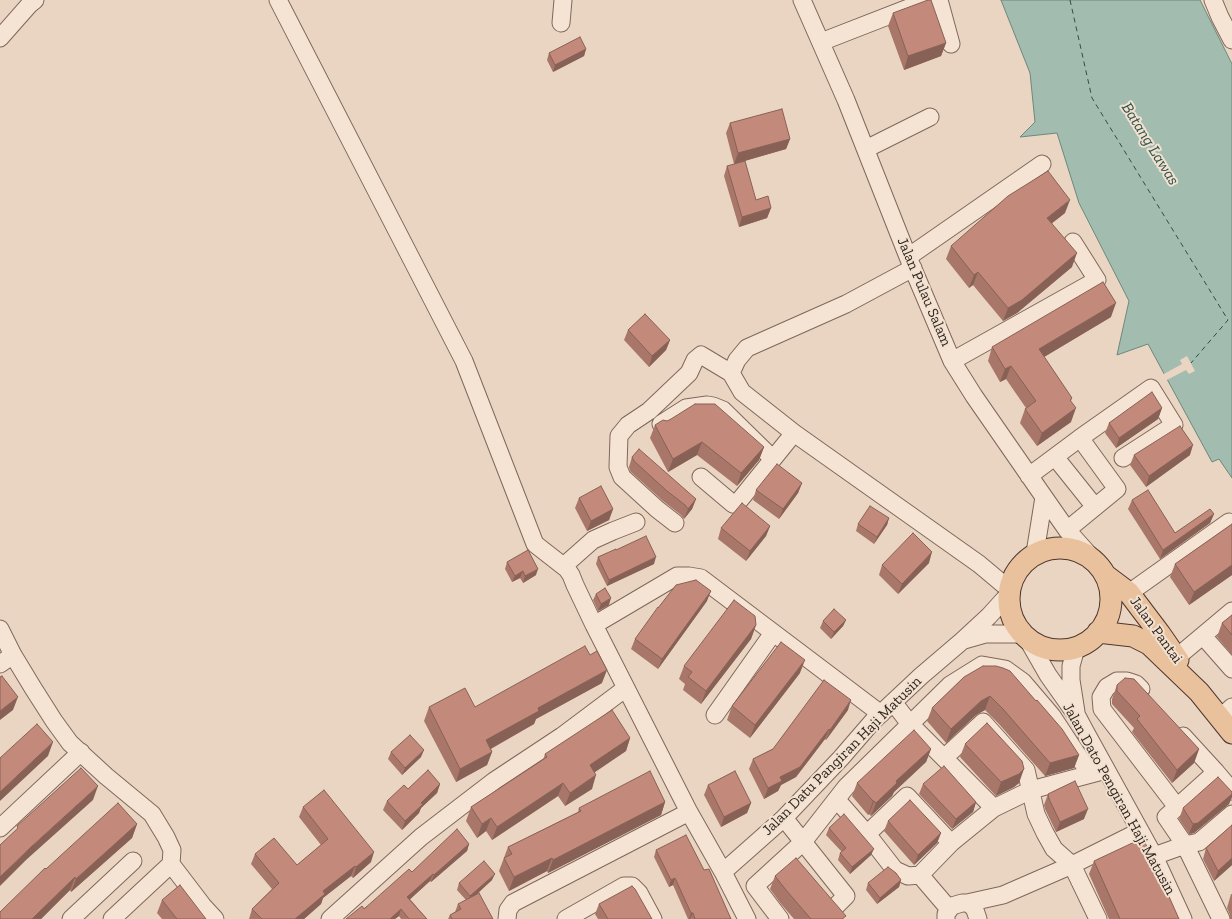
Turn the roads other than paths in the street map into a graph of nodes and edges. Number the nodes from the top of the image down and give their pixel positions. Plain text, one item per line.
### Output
1 (35, 0) edge
2 (278, 0) edge
3 (563, 0) edge
4 (802, 0) edge
5 (929, 0) edge
6 (939, 0) edge
7 (1213, 0) edge
8 (561, 24) dead end
9 (0, 38) edge
10 (1232, 40) edge
11 (821, 42) junction
12 (951, 44) dead end
13 (930, 117) dead end
14 (866, 149) junction
15 (1042, 164) dead end
16 (1074, 242) dead end
17 (910, 263) junction
18 (952, 361) junction
19 (731, 373) junction
20 (661, 424) edge
21 (794, 433) junction
22 (1080, 438) junction
23 (1055, 457) junction
24 (1123, 458) dead end
25 (773, 459) junction
26 (1029, 476) junction
27 (701, 477) dead end
28 (1044, 497) junction
29 (1095, 507) junction
30 (636, 522) dead end
31 (1229, 522) dead end
32 (675, 523) dead end
33 (1067, 530) junction
34 (1035, 553) junction
35 (1092, 558) junction
36 (567, 569) junction
37 (1105, 575) junction
38 (1009, 593) junction
39 (1129, 593) junction
40 (1232, 611) edge
41 (594, 626) junction
42 (0, 629) edge
43 (1098, 632) junction
44 (773, 633) junction
45 (1203, 636) junction
46 (1025, 637) junction
47 (962, 641) junction
48 (1076, 648) junction
49 (1176, 658) junction
50 (7, 660) edge
51 (1232, 669) edge
52 (626, 688) junction
53 (1199, 692) junction
54 (893, 702) junction
55 (1152, 702) edge
56 (880, 714) junction
57 (715, 715) dead end
58 (1077, 716) junction
59 (1108, 717) junction
60 (1228, 719) edge
61 (910, 724) junction
62 (1173, 725) edge
63 (1085, 731) junction
64 (81, 752) junction
65 (944, 758) junction
66 (1098, 772) junction
67 (1216, 772) junction
68 (1031, 790) junction
69 (1232, 791) edge
70 (837, 800) junction
71 (1177, 807) junction
72 (994, 808) junction
73 (689, 812) junction
74 (1232, 814) edge
75 (784, 818) junction
76 (0, 828) edge
77 (1140, 831) junction
78 (867, 834) junction
79 (803, 842) junction
80 (951, 844) junction
81 (1185, 845) junction
82 (1154, 856) junction
83 (133, 861) dead end
84 (171, 864) junction
85 (1072, 866) junction
86 (723, 872) junction
87 (920, 875) junction
88 (116, 877) junction
89 (816, 883) edge
90 (1003, 895) junction
91 (134, 898) junction
92 (967, 904) junction
93 (840, 913) edge
94 (947, 914) edge
95 (72, 919) edge
96 (112, 919) edge
97 (215, 919) edge
98 (330, 919) edge
99 (508, 919) edge
100 (566, 919) edge
101 (653, 919) edge
102 (747, 919) edge
103 (780, 919) edge
104 (978, 919) edge
105 (1098, 919) edge
106 (1183, 919) edge
107 (1221, 919) edge

1 - 9 street
2 - 36 street
3 - 8 street
4 - 11 street, Jalan Pulau Salam
5 - 11 street
6 - 12 street
7 - 10 street
11 - 14 street, Jalan Pulau Salam
13 - 14 street
14 - 17 street, Jalan Pulau Salam
15 - 17 street
16 - 18 street
17 - 18 street, Jalan Pulau Salam
17 - 19 street
18 - 26 street, Jalan Pulau Salam
19 - 21 street
19 - 32 street
20 - 25 street
21 - 25 street
21 - 38 street
22 - 23 street
22 - 24 street
22 - 29 street
23 - 26 street
23 - 29 street
25 - 27 street
26 - 28 street, Jalan Pulau Salam
28 - 33 street, Jalan Pulau Salam
28 - 34 street
29 - 33 street
30 - 36 street
31 - 39 street
33 - 35 street, Jalan Pulau Salam
34 - 35 main road
34 - 38 main road
35 - 37 main road
36 - 41 street
37 - 39 main road, Jalan Pantai
37 - 43 main road
38 - 46 main road
38 - 47 street, Jalan Datu Pangiran Haji Matusin
39 - 49 main road, Jalan Pantai
40 - 45 street
41 - 44 street
41 - 52 street
42 - 50 street
43 - 48 main road
43 - 53 main road, Jalan Pantai
44 - 56 street
44 - 57 street
45 - 49 street
45 - 51 street
46 - 47 street
46 - 48 main road
46 - 58 street, Jalan Dato Pengiran Haji Matusin
47 - 54 street, Jalan Datu Pangiran Haji Matusin
48 - 58 street
49 - 53 main road, Jalan Pantai
50 - 64 street
52 - 73 street
52 - 98 street
53 - 60 main road, Jalan Pantai
54 - 56 street, Jalan Datu Pangiran Haji Matusin
54 - 61 street
55 - 59 street
56 - 75 street, Jalan Datu Pangiran Haji Matusin
58 - 63 street, Jalan Dato Pengiran Haji Matusin
59 - 63 street
59 - 71 street
61 - 65 street
61 - 66 street
61 - 70 street
62 - 67 street
63 - 66 street, Jalan Dato Pengiran Haji Matusin
64 - 76 street
64 - 84 street
65 - 68 street
65 - 72 street
66 - 68 street
66 - 77 street, Jalan Dato Pengiran Haji Matusin
67 - 69 street
67 - 71 street
68 - 72 street
68 - 85 street
70 - 78 street
70 - 79 street
71 - 81 street
72 - 80 street
73 - 86 street
73 - 99 street
74 - 81 street
75 - 79 street
75 - 86 street, Jalan Datu Pangiran Haji Matusin
77 - 82 street, Jalan Dato Pengiran Haji Matusin
77 - 85 street
78 - 80 street
78 - 87 street
79 - 93 street
79 - 103 street
80 - 87 street
81 - 82 street
81 - 107 street
82 - 106 street, Jalan Dato Pengiran Haji Matusin
83 - 88 street
84 - 91 street
84 - 97 street
85 - 90 street
85 - 105 street
86 - 102 street
87 - 94 street
88 - 91 street
88 - 95 street
89 - 93 street
90 - 92 street
90 - 104 street
91 - 96 street
92 - 94 street
92 - 104 street
100 - 101 street

